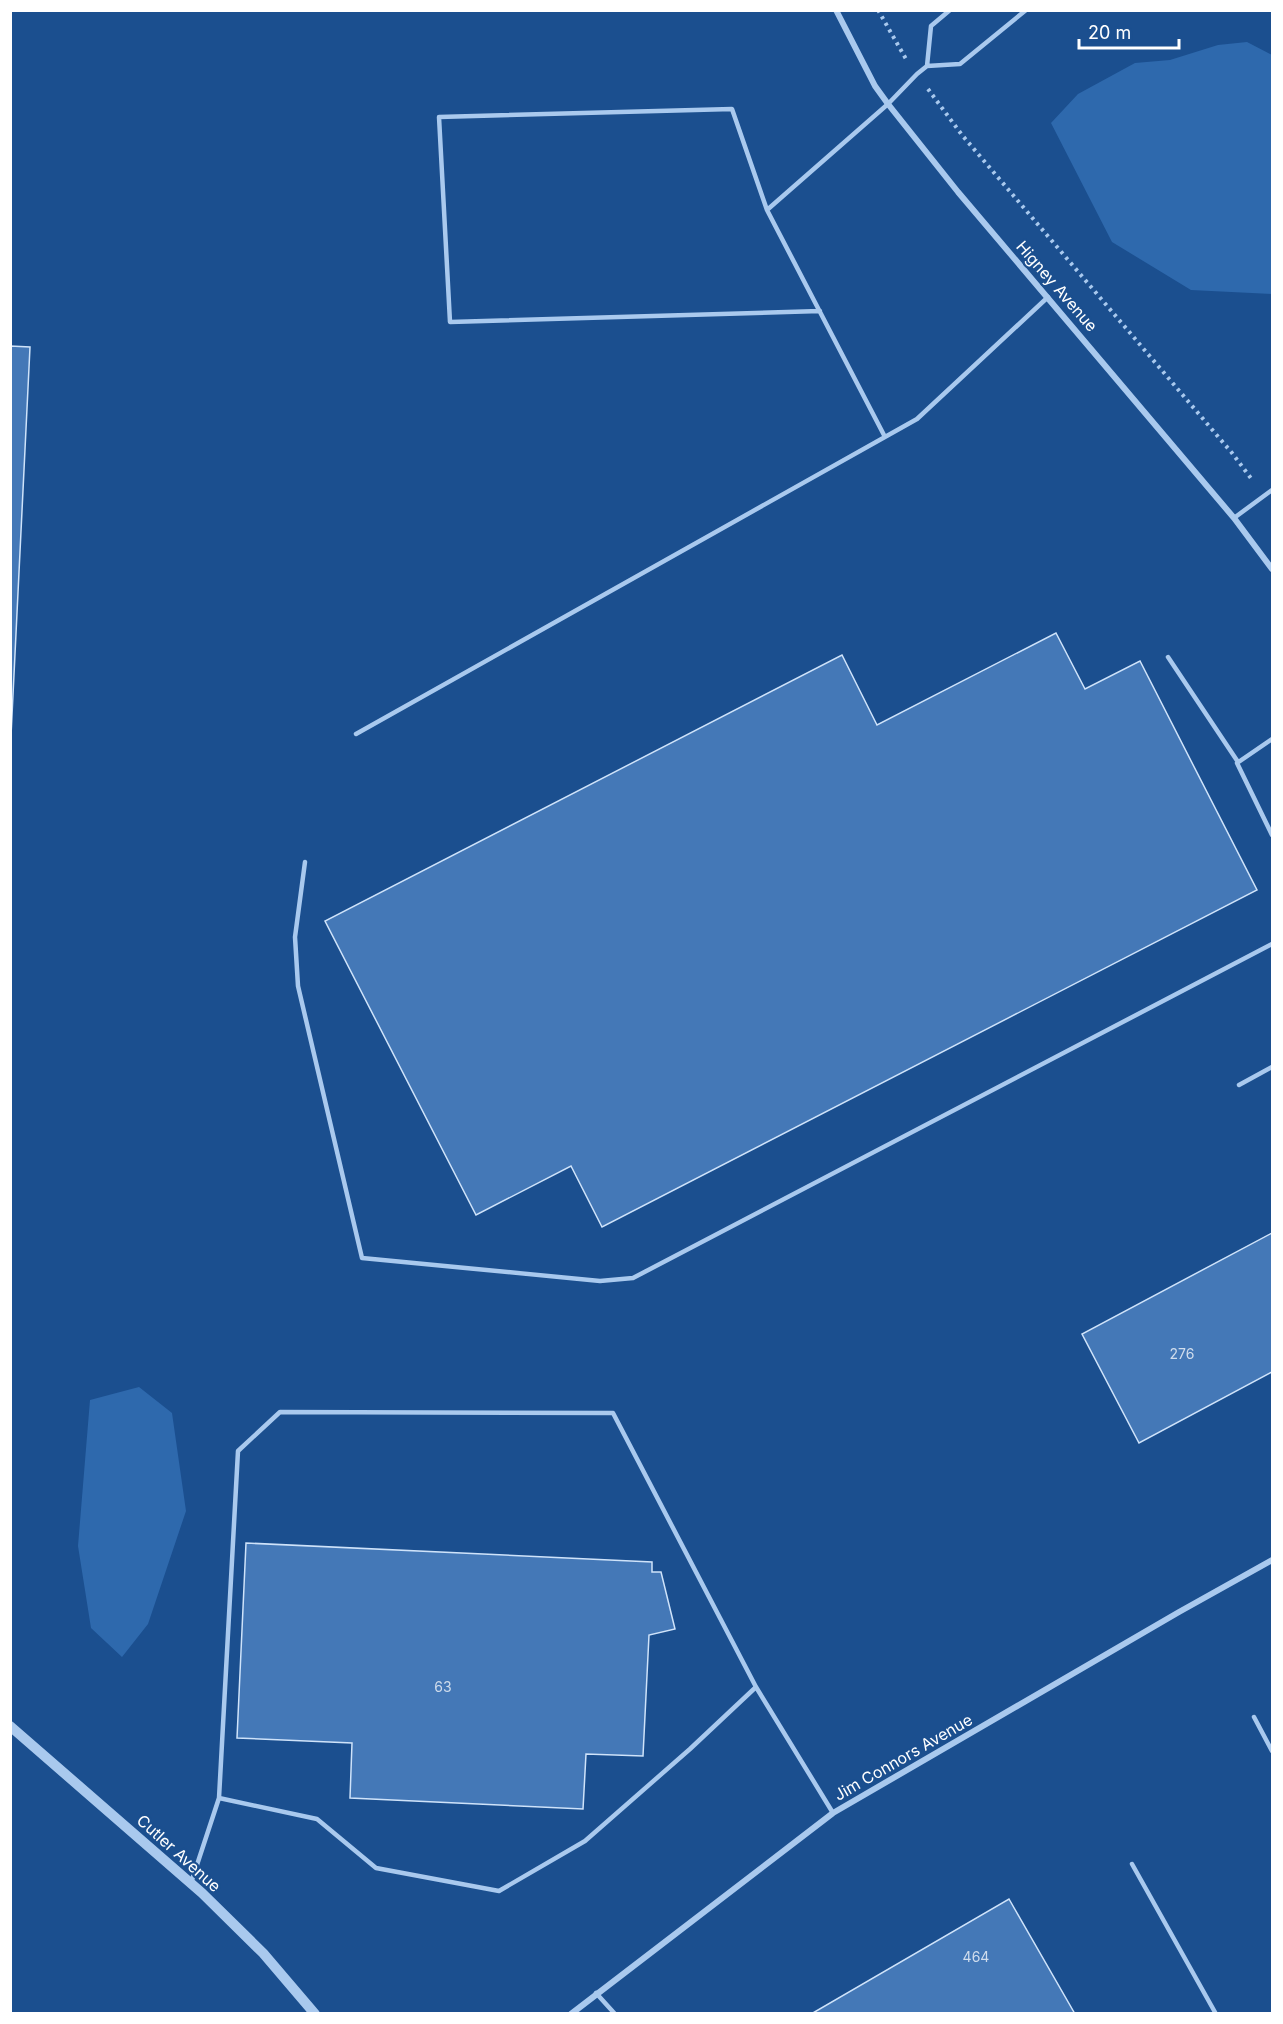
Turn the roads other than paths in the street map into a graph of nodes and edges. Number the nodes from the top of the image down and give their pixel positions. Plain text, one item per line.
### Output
1 (836, 10) edge
2 (950, 10) edge
3 (1026, 10) edge
4 (927, 66) junction
5 (888, 104) junction
6 (766, 210) junction
7 (1048, 297) junction
8 (820, 311) junction
9 (885, 437) junction
10 (1272, 490) edge
11 (1234, 518) junction
12 (1272, 569) edge
13 (1168, 657) dead end
14 (356, 734) dead end
15 (1272, 739) edge
16 (1238, 762) junction
17 (1272, 835) edge
18 (305, 862) dead end
19 (1272, 944) edge
20 (1272, 1067) edge
21 (1239, 1085) dead end
22 (1272, 1560) edge
23 (756, 1687) junction
24 (1254, 1717) dead end
25 (10, 1726) edge
26 (1272, 1751) edge
27 (219, 1798) junction
28 (833, 1813) junction
29 (1132, 1864) dead end
30 (191, 1883) junction
31 (596, 1993) junction
32 (315, 2013) edge
33 (571, 2013) edge
34 (615, 2013) edge
35 (1215, 2013) edge

1 - 5 street, Higney Avenue
2 - 4 lane
3 - 4 lane
4 - 5 lane
5 - 6 lane
5 - 7 street, Higney Avenue
6 - 8 lane
6 - 8 lane
7 - 9 lane
7 - 11 street, Higney Avenue
8 - 9 lane
9 - 14 lane
10 - 11 lane
11 - 12 street, Higney Avenue
13 - 16 lane
15 - 16 lane
16 - 17 lane
18 - 19 lane
20 - 21 lane
22 - 28 street, Jim Connors Avenue
23 - 27 lane
23 - 27 lane
23 - 28 lane
24 - 26 lane
25 - 30 street, Cutler Avenue
27 - 30 lane
28 - 31 street, Jim Connors Avenue
29 - 35 lane
30 - 32 street, Cutler Avenue
31 - 33 street, Jim Connors Avenue
31 - 34 lane

